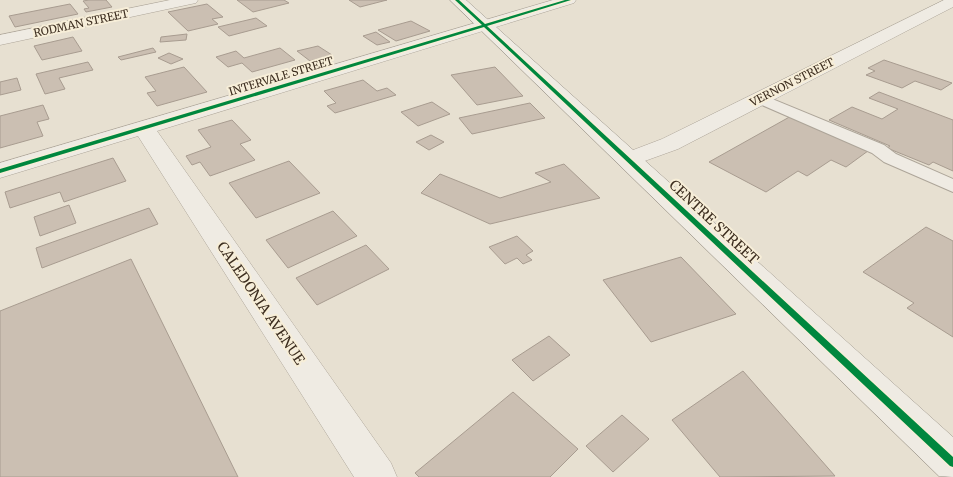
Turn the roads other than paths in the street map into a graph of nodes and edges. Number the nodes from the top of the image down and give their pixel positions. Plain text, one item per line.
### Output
1 (191, 0) edge
2 (457, 0) edge
3 (568, 0) edge
4 (953, 1) edge
5 (484, 26) junction
6 (0, 40) edge
7 (760, 99) junction
8 (144, 128) junction
9 (628, 160) junction
10 (0, 171) edge
11 (953, 186) edge
12 (952, 461) edge
13 (377, 477) edge

1 - 6 street, RODMAN STREET
2 - 5 street, CENTRE STREET
3 - 5 street, INTERVALE STREET
4 - 7 street, VERNON STREET
5 - 8 street, INTERVALE STREET
5 - 9 street, CENTRE STREET
7 - 9 street, VERNON STREET
7 - 11 lane
8 - 10 street, INTERVALE STREET
8 - 13 street, CALEDONIA AVENUE
9 - 12 street, CENTRE STREET

